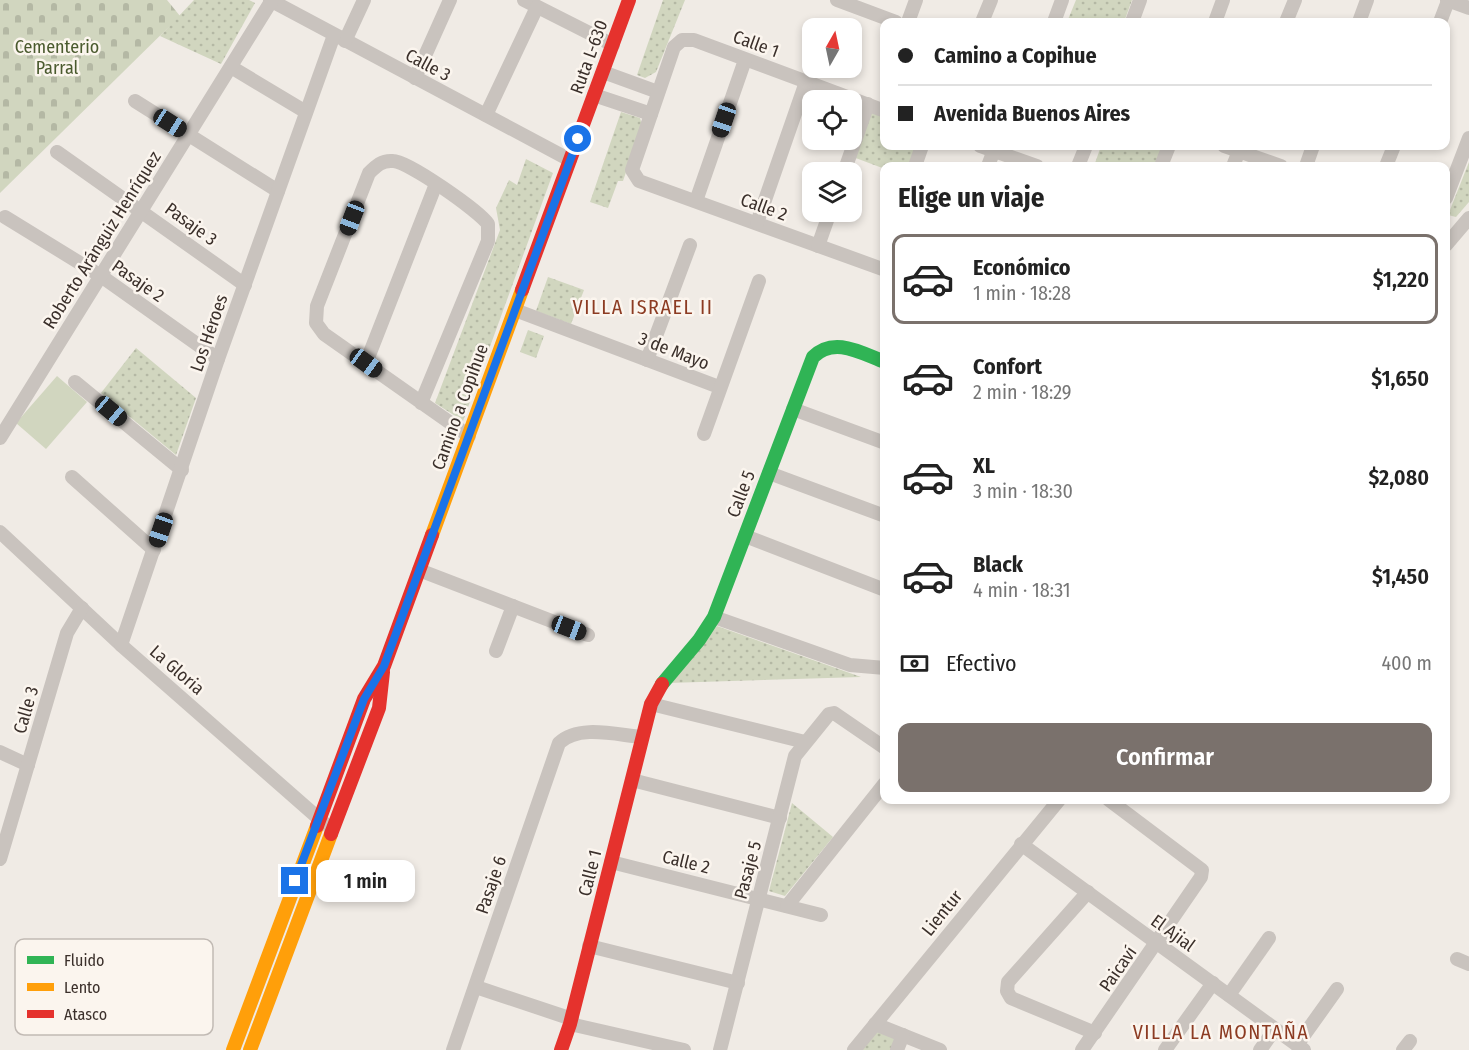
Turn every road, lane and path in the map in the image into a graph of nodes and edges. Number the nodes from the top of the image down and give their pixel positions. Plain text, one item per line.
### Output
1 (271, 0) edge
2 (364, 0) edge
3 (450, 0) edge
4 (629, 0) edge
5 (916, 0) edge
6 (991, 0) edge
7 (1062, 0) edge
8 (1140, 0) edge
9 (1223, 0) edge
10 (1294, 0) edge
11 (1367, 0) edge
12 (1447, 0) edge
13 (842, 1) edge
14 (530, 3) edge
15 (1469, 8) edge
16 (886, 18) edge
17 (909, 18) edge
18 (984, 18) edge
19 (1055, 18) edge
20 (1133, 18) edge
21 (1216, 18) edge
22 (1287, 18) edge
23 (1360, 18) edge
24 (1441, 18) edge
25 (339, 38) junction
26 (613, 45) junction
27 (745, 60) junction
28 (231, 67) junction
29 (603, 72) junction
30 (415, 78) junction
31 (806, 82) junction
32 (658, 92) junction
33 (594, 95) junction
34 (135, 101) dead end
35 (868, 104) junction
36 (880, 109) edge
37 (306, 112) junction
38 (651, 114) junction
39 (486, 115) junction
40 (188, 134) junction
41 (1469, 138) edge
42 (993, 150) edge
43 (1245, 150) edge
44 (57, 152) dead end
45 (570, 160) junction
46 (848, 162) edge
47 (1026, 162) edge
48 (1272, 162) edge
49 (436, 184) junction
50 (1450, 188) edge
51 (278, 190) junction
52 (696, 201) junction
53 (141, 210) junction
54 (5, 217) dead end
55 (1469, 218) edge
56 (826, 222) edge
57 (757, 223) junction
58 (1451, 232) edge
59 (690, 245) dead end
60 (818, 246) junction
61 (880, 269) edge
62 (101, 276) junction
63 (759, 280) dead end
64 (245, 285) junction
65 (515, 310) junction
66 (218, 359) junction
67 (647, 360) junction
68 (880, 360) edge
69 (366, 363) junction
70 (75, 382) dead end
71 (719, 387) junction
72 (421, 403) junction
73 (793, 409) junction
74 (704, 434) dead end
75 (469, 436) junction
76 (0, 438) edge
77 (880, 441) edge
78 (182, 470) junction
79 (769, 473) junction
80 (72, 477) dead end
81 (880, 514) edge
82 (0, 532) edge
83 (745, 536) junction
84 (154, 550) junction
85 (419, 570) junction
86 (880, 588) edge
87 (513, 606) junction
88 (82, 608) junction
89 (714, 617) junction
90 (588, 635) dead end
91 (121, 645) junction
92 (496, 651) dead end
93 (384, 666) junction
94 (880, 668) edge
95 (651, 704) junction
96 (642, 737) junction
97 (805, 742) junction
98 (880, 745) edge
99 (0, 752) edge
100 (28, 765) junction
101 (632, 780) junction
102 (880, 789) edge
103 (1056, 804) edge
104 (1114, 804) edge
105 (318, 818) junction
106 (780, 818) junction
107 (333, 831) junction
108 (1021, 844) junction
109 (0, 859) edge
110 (611, 862) junction
111 (1088, 892) junction
112 (759, 899) junction
113 (787, 906) junction
114 (821, 915) dead end
115 (1269, 938) dead end
116 (1158, 944) junction
117 (590, 946) junction
118 (738, 983) junction
119 (1213, 983) junction
120 (476, 987) junction
121 (1337, 988) dead end
122 (1229, 995) junction
123 (571, 1022) junction
124 (876, 1024) junction
125 (1275, 1029) junction
126 (1095, 1033) junction
127 (903, 1035) junction
128 (646, 1046) edge
129 (1300, 1048) edge
130 (233, 1050) edge
131 (250, 1050) edge
132 (453, 1050) edge
133 (561, 1050) edge
134 (684, 1050) edge
135 (720, 1050) edge
136 (854, 1050) edge
137 (897, 1050) edge
138 (940, 1050) edge
139 (1082, 1050) edge
140 (1165, 1050) edge
141 (1260, 1050) edge

1 - 25 street, Calle 3
1 - 28 street, Roberto Aránguiz Henríquez
2 - 25 street, Los Héroes
3 - 30 street
4 - 26 street, Ruta L-630
5 - 17 street
6 - 18 street
7 - 19 street
8 - 20 street
9 - 21 street
10 - 22 street
11 - 23 street
12 - 15 street
12 - 24 street
13 - 16 street
14 - 26 street
14 - 39 street
25 - 30 street, Calle 3
25 - 37 street, Los Héroes
26 - 29 street, Ruta L-630
27 - 31 street, Calle 1
27 - 32 street, Calle 1
27 - 52 street
28 - 37 street
28 - 40 street, Roberto Aránguiz Henríquez
29 - 32 street
29 - 33 street, Ruta L-630
30 - 39 street, Calle 3
31 - 35 street, Calle 1
31 - 57 street
32 - 38 street
33 - 38 street
33 - 45 street, Ruta L-630
34 - 40 street
35 - 36 street, Calle 1
35 - 46 street
37 - 51 street, Los Héroes
38 - 52 street, Calle 2
39 - 45 street, Calle 3
40 - 51 street
40 - 53 street, Roberto Aránguiz Henríquez
41 - 50 street
42 - 47 street
43 - 48 street
44 - 53 street, Pasaje 3
45 - 65 street, Camino a Copihue
49 - 69 street
49 - 69 street
49 - 72 street
51 - 64 street, Los Héroes
52 - 57 street, Calle 2
53 - 62 street, Roberto Aránguiz Henríquez
53 - 64 street, Pasaje 3
54 - 62 street, Pasaje 2
55 - 58 street
56 - 60 street
57 - 60 street, Calle 2
59 - 67 street
60 - 61 street, Calle 2
62 - 66 street, Pasaje 2
62 - 76 street, Roberto Aránguiz Henríquez
63 - 71 street
64 - 66 street, Los Héroes
65 - 67 street, 3 de Mayo
65 - 75 street, Camino a Copihue
66 - 78 street, Los Héroes
67 - 71 street, 3 de Mayo
68 - 73 street, Calle 5
69 - 72 street
70 - 78 street
71 - 74 street
72 - 75 street
73 - 77 street
73 - 79 street, Calle 5
75 - 85 street, Camino a Copihue
78 - 84 street, Los Héroes
79 - 81 street
79 - 83 street, Calle 5
80 - 84 street
82 - 88 street, La Gloria
83 - 86 street
83 - 89 street, Calle 5
84 - 91 street, Los Héroes
85 - 87 street
85 - 93 street, Camino a Copihue
87 - 90 street
87 - 92 street
88 - 91 street, La Gloria
88 - 100 street, Calle 3
89 - 94 street
89 - 95 street, Calle 5
91 - 105 street, La Gloria
93 - 105 street
93 - 107 street
95 - 96 street, Calle 1
95 - 97 street
96 - 101 street, Calle 1
96 - 120 street, Pasaje 6
97 - 98 street, Pasaje 5
97 - 106 street, Pasaje 5
99 - 100 street
100 - 109 street, Calle 3
101 - 106 street
101 - 110 street, Calle 1
102 - 113 street
103 - 108 street, Lientur
104 - 116 street, Paicaví
105 - 107 street, La Gloria
105 - 130 street
106 - 112 street, Pasaje 5
107 - 131 street
108 - 111 street, El Ajial
108 - 124 street, Lientur
110 - 112 street, Calle 2
110 - 117 street, Calle 1
111 - 116 street, El Ajial
111 - 126 street
112 - 113 street, Calle 2
112 - 118 street, Pasaje 5
113 - 114 street, Calle 2
115 - 122 street
116 - 119 street, El Ajial
116 - 126 street, Paicaví
117 - 118 street
117 - 123 street, Calle 1
118 - 135 street, Pasaje 5
119 - 122 street, El Ajial
119 - 140 street
120 - 123 street
120 - 132 street, Pasaje 6
121 - 129 street
122 - 125 street, El Ajial
123 - 128 street
123 - 133 street, Calle 1
124 - 127 street
124 - 136 street, Lientur
125 - 129 street, El Ajial
125 - 141 street
126 - 139 street, Paicaví
127 - 137 street
127 - 138 street
128 - 134 street

